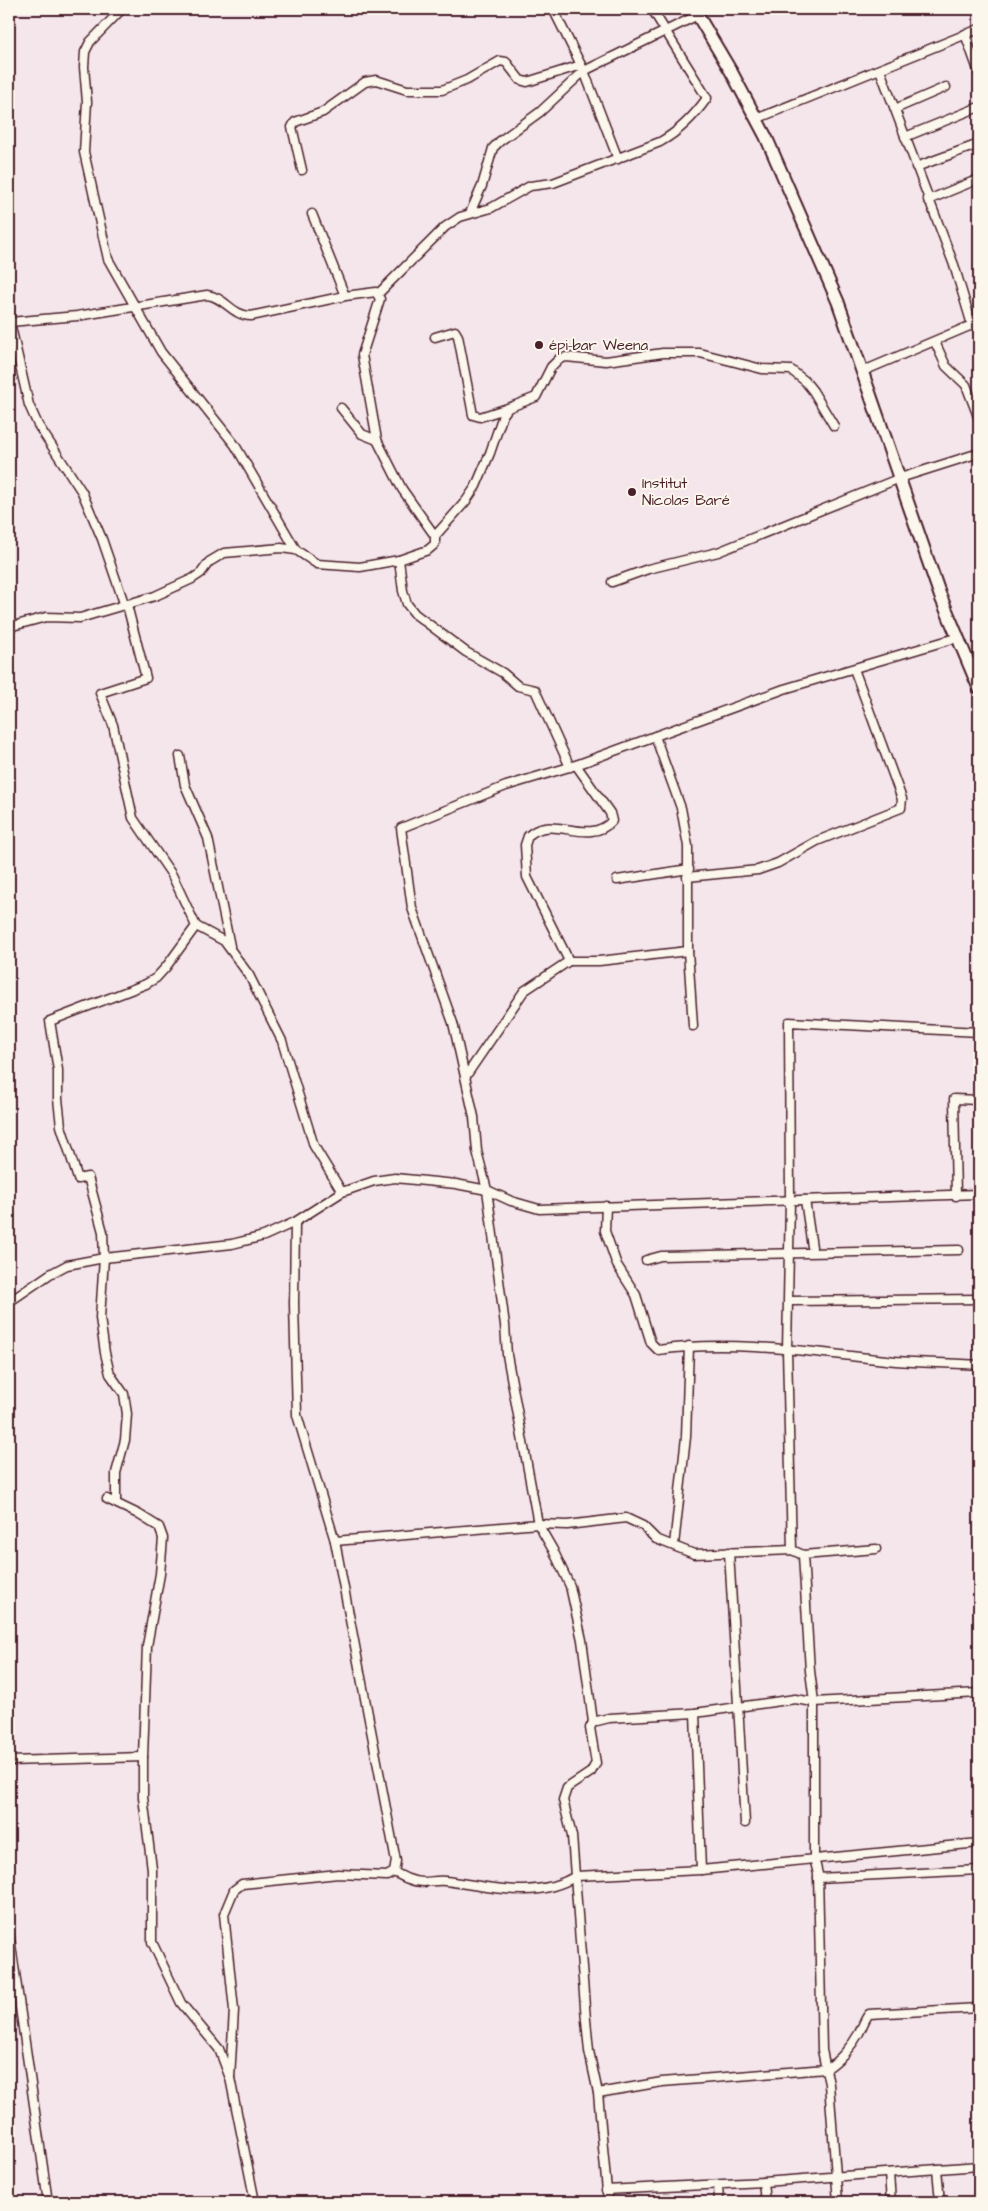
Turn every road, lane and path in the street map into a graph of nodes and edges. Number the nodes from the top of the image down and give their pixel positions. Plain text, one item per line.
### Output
1 (122, 9) edge
2 (553, 9) edge
3 (652, 9) edge
4 (696, 12) edge
5 (979, 29) edge
6 (665, 31) junction
7 (965, 34) junction
8 (583, 68) junction
9 (880, 70) junction
10 (979, 73) edge
11 (946, 87) dead end
12 (979, 107) edge
13 (894, 109) junction
14 (756, 119) junction
15 (905, 137) junction
16 (979, 144) edge
17 (618, 159) junction
18 (916, 167) junction
19 (302, 170) dead end
20 (979, 179) edge
21 (928, 200) junction
22 (470, 213) junction
23 (312, 214) dead end
24 (378, 294) junction
25 (345, 296) junction
26 (134, 308) junction
27 (9, 320) edge
28 (976, 324) edge
29 (436, 337) dead end
30 (935, 342) junction
31 (861, 372) junction
32 (341, 408) dead end
33 (508, 408) junction
34 (979, 419) edge
35 (834, 426) dead end
36 (377, 440) junction
37 (979, 453) edge
38 (900, 478) junction
39 (435, 536) junction
40 (296, 550) junction
41 (399, 560) junction
42 (612, 582) dead end
43 (126, 606) junction
44 (9, 627) edge
45 (959, 637) junction
46 (854, 669) junction
47 (979, 685) edge
48 (655, 736) junction
49 (180, 756) dead end
50 (573, 766) junction
51 (688, 873) junction
52 (617, 880) dead end
53 (196, 926) junction
54 (230, 946) junction
55 (688, 951) junction
56 (569, 961) junction
57 (693, 1026) dead end
58 (979, 1032) edge
59 (466, 1076) junction
60 (979, 1100) edge
61 (487, 1190) junction
62 (342, 1192) junction
63 (979, 1194) edge
64 (956, 1196) junction
65 (790, 1200) junction
66 (805, 1200) junction
67 (606, 1206) junction
68 (295, 1222) junction
69 (812, 1248) dead end
70 (959, 1250) dead end
71 (790, 1254) junction
72 (104, 1258) junction
73 (646, 1260) dead end
74 (979, 1299) edge
75 (789, 1301) junction
76 (9, 1302) edge
77 (688, 1346) junction
78 (787, 1350) junction
79 (979, 1365) edge
80 (106, 1499) dead end
81 (116, 1504) junction
82 (538, 1524) junction
83 (334, 1542) junction
84 (674, 1546) junction
85 (876, 1549) dead end
86 (792, 1550) junction
87 (729, 1552) junction
88 (803, 1555) junction
89 (979, 1693) edge
90 (814, 1702) junction
91 (739, 1708) junction
92 (695, 1713) junction
93 (593, 1722) junction
94 (143, 1757) junction
95 (9, 1761) edge
96 (745, 1823) dead end
97 (979, 1843) edge
98 (814, 1858) junction
99 (701, 1870) junction
100 (979, 1870) edge
101 (394, 1872) junction
102 (576, 1876) junction
103 (818, 1878) junction
104 (9, 1931) edge
105 (979, 2008) edge
106 (826, 2069) junction
107 (230, 2078) junction
108 (598, 2093) junction
109 (979, 2166) edge
110 (937, 2169) junction
111 (889, 2173) junction
112 (836, 2177) junction
113 (763, 2182) junction
114 (718, 2185) junction
115 (606, 2190) junction
116 (48, 2202) edge
117 (254, 2202) edge
118 (608, 2202) edge
119 (719, 2202) edge
120 (765, 2202) edge
121 (838, 2202) edge
122 (891, 2202) edge
123 (940, 2202) edge

1 - 26 street
2 - 8 street
3 - 6 street
4 - 6 street
4 - 14 main road
5 - 7 street
6 - 8 street
6 - 17 street
7 - 9 street
7 - 10 street
8 - 17 street
8 - 19 street
8 - 22 street
9 - 13 street
9 - 14 street
11 - 13 street
12 - 15 street
13 - 15 street
14 - 31 main road
15 - 18 street
16 - 18 street
17 - 22 street
18 - 21 street
20 - 21 street
21 - 28 street
22 - 24 street
23 - 25 street
24 - 25 street
24 - 36 street
25 - 26 street
26 - 27 street
26 - 40 street
27 - 43 street
28 - 30 street
29 - 33 street
30 - 31 street
30 - 34 street
31 - 38 main road
32 - 36 street
33 - 35 street
33 - 39 street
36 - 39 street
37 - 38 street
38 - 42 street
38 - 45 main road
39 - 41 street
40 - 41 street
40 - 43 street
41 - 50 street
43 - 44 street
43 - 53 street
45 - 46 street
45 - 47 main road
46 - 48 street
46 - 51 street
48 - 50 street
48 - 51 street
49 - 54 street
50 - 56 street
50 - 59 street
51 - 52 street
51 - 55 street
53 - 54 street
53 - 72 street
54 - 62 street
55 - 56 street
55 - 57 street
56 - 59 street
58 - 65 street
59 - 61 street
60 - 64 street
61 - 62 street
61 - 67 street
61 - 82 street
62 - 68 street
63 - 64 street
64 - 66 street
65 - 66 street
65 - 67 street
65 - 71 street
66 - 69 street
67 - 77 street
68 - 72 street
68 - 83 street
70 - 71 street
71 - 73 street
71 - 75 street
72 - 76 street
72 - 81 street
74 - 75 street
75 - 78 street
77 - 78 street
77 - 84 street
78 - 79 street
78 - 86 street
80 - 81 street
81 - 94 street
82 - 83 street
82 - 84 street
82 - 93 street
83 - 101 street
84 - 87 street
85 - 88 street
86 - 87 street
86 - 88 street
87 - 91 street
88 - 90 street
89 - 90 street
90 - 91 street
90 - 98 street
91 - 92 street
91 - 96 street
92 - 93 street
92 - 99 street
93 - 102 street
94 - 95 street
94 - 107 street
97 - 98 street
98 - 99 street
98 - 103 street
99 - 102 street
100 - 103 street
101 - 102 street
101 - 107 street
102 - 108 street
103 - 106 street
104 - 116 street
105 - 106 street
106 - 108 street
106 - 112 street
107 - 117 street
108 - 115 street
109 - 110 street
110 - 111 street
110 - 123 street
111 - 112 street
111 - 122 street
112 - 113 street
112 - 121 street
113 - 114 street
113 - 120 street
114 - 115 street
114 - 119 street
115 - 118 street

